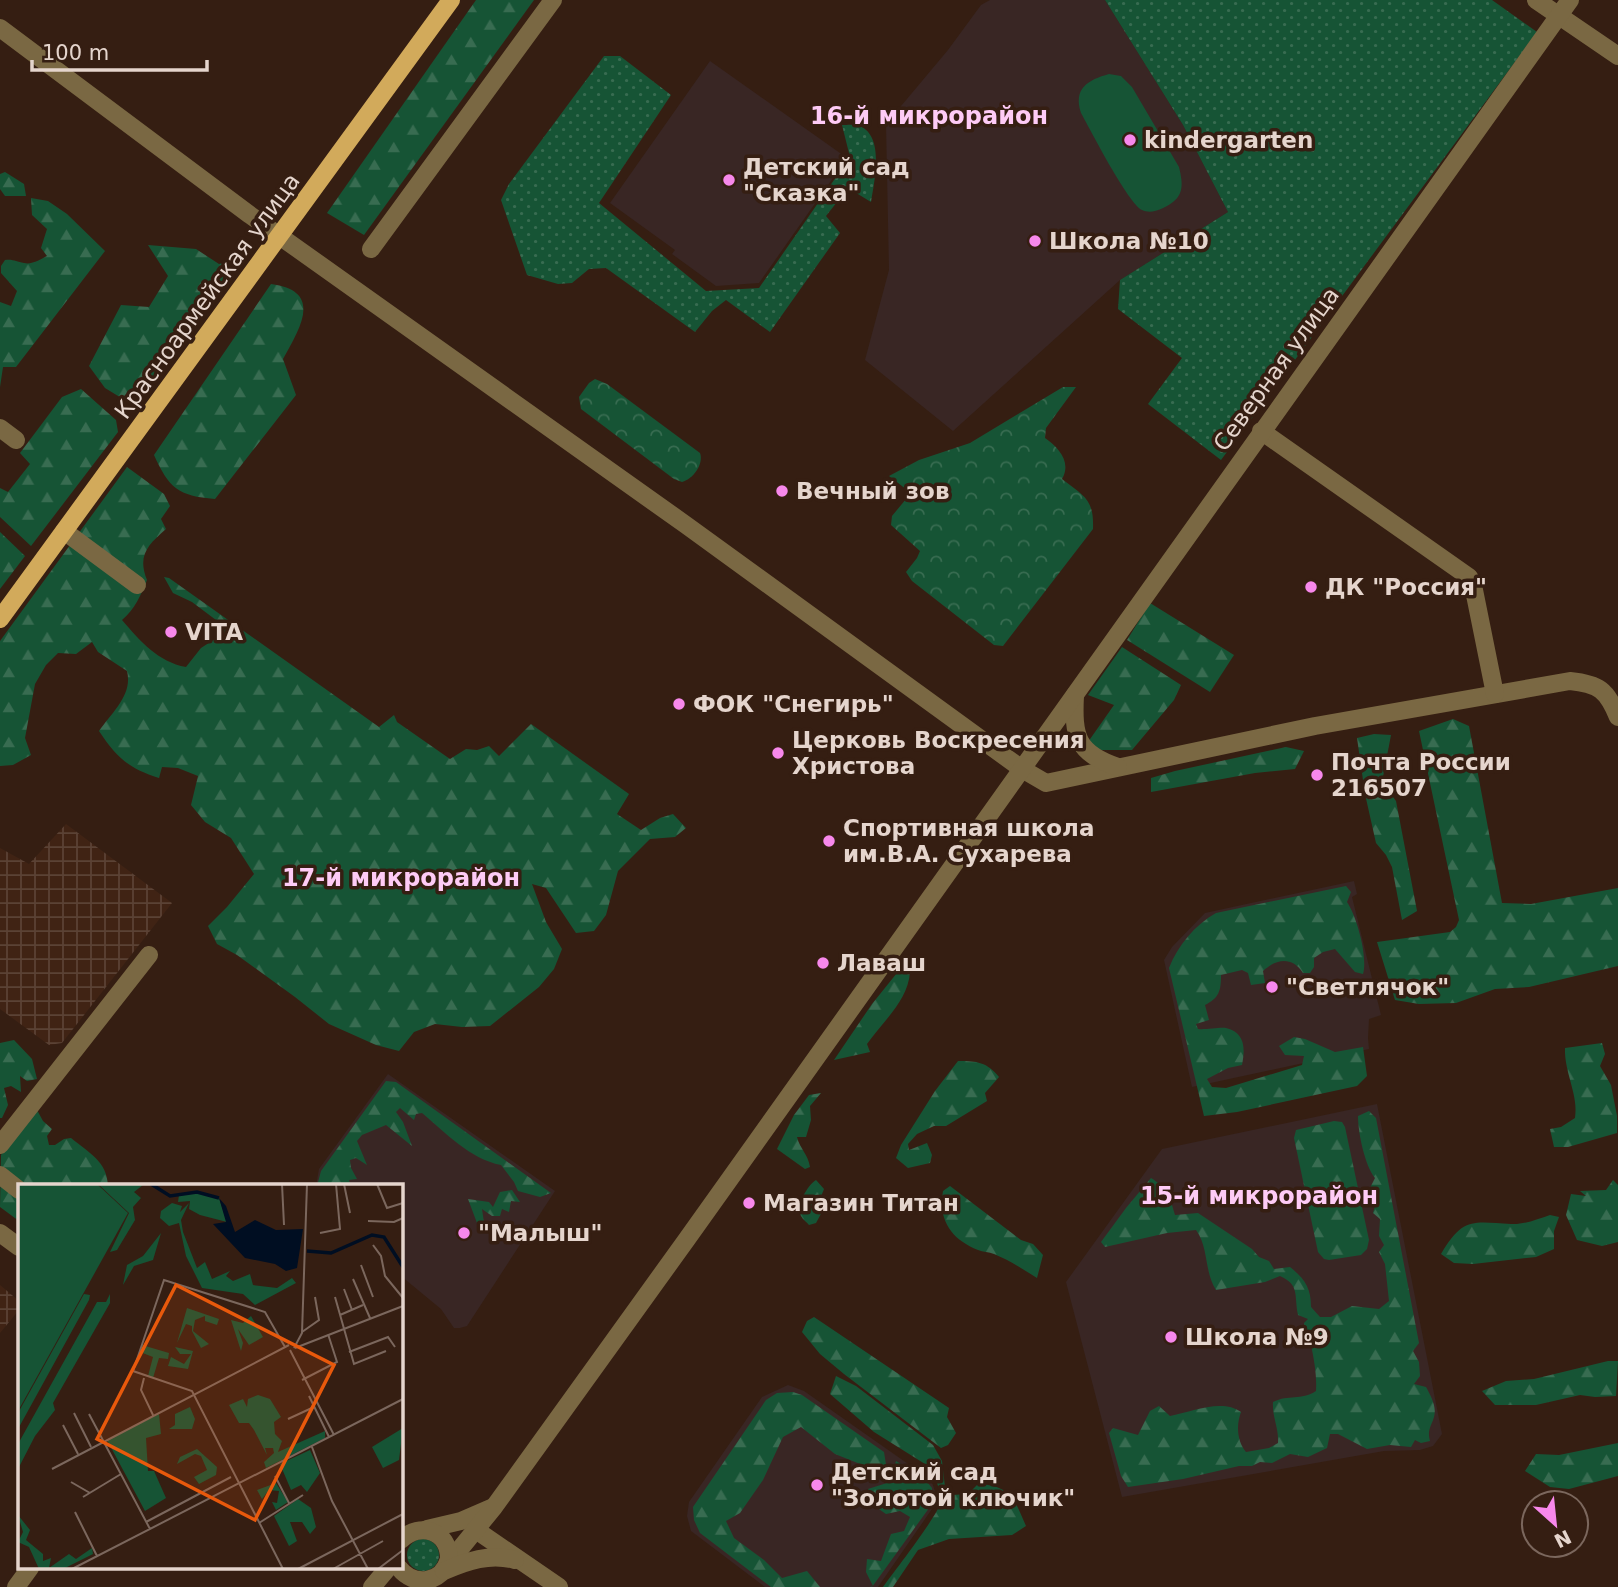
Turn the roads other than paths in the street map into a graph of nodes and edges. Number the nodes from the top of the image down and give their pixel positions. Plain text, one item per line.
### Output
1 (451, 0) edge
2 (553, 0) edge
3 (1536, 0) edge
4 (1570, 0) edge
5 (1559, 16) junction
6 (0, 28) edge
7 (1618, 56) edge
8 (280, 236) junction
9 (371, 249) dead end
10 (0, 428) edge
11 (1262, 431) junction
12 (16, 440) dead end
13 (64, 531) junction
14 (137, 585) dead end
15 (0, 619) edge
16 (1495, 694) junction
17 (1075, 695) junction
18 (1618, 717) edge
19 (1118, 767) junction
20 (1022, 769) junction
21 (149, 955) dead end
22 (0, 1145) edge
23 (0, 1175) edge
24 (18, 1189) edge
25 (0, 1233) edge
26 (18, 1246) edge
27 (494, 1507) junction
28 (402, 1523) edge
29 (423, 1529) junction
30 (476, 1530) junction
31 (402, 1539) edge
32 (524, 1564) junction
33 (29, 1570) edge
34 (386, 1570) edge
35 (396, 1570) edge
36 (399, 1570) edge
37 (441, 1574) edge
38 (16, 1587) edge
39 (372, 1587) edge
40 (387, 1587) edge
41 (559, 1587) edge

1 - 8 main road, Красноармейская улица
2 - 9 street
3 - 5 street
4 - 5 street, Северная улица
5 - 7 street
5 - 11 street, Северная улица
6 - 8 street
8 - 13 main road, Красноармейская улица
8 - 20 street
10 - 12 street
11 - 16 street
11 - 17 street, Северная улица
13 - 14 street
13 - 15 main road, Красноармейская улица
16 - 18 street
16 - 19 street
17 - 19 street
17 - 20 street, Северная улица
19 - 20 street
20 - 27 street, Северная улица
21 - 22 street
23 - 24 street
25 - 26 street
27 - 29 street
27 - 30 street, Северная улица
28 - 29 street
29 - 31 street
29 - 37 street
30 - 32 street
30 - 37 street, Северная улица
32 - 37 street
32 - 41 street
33 - 38 street
34 - 39 street
35 - 40 street
36 - 37 street

